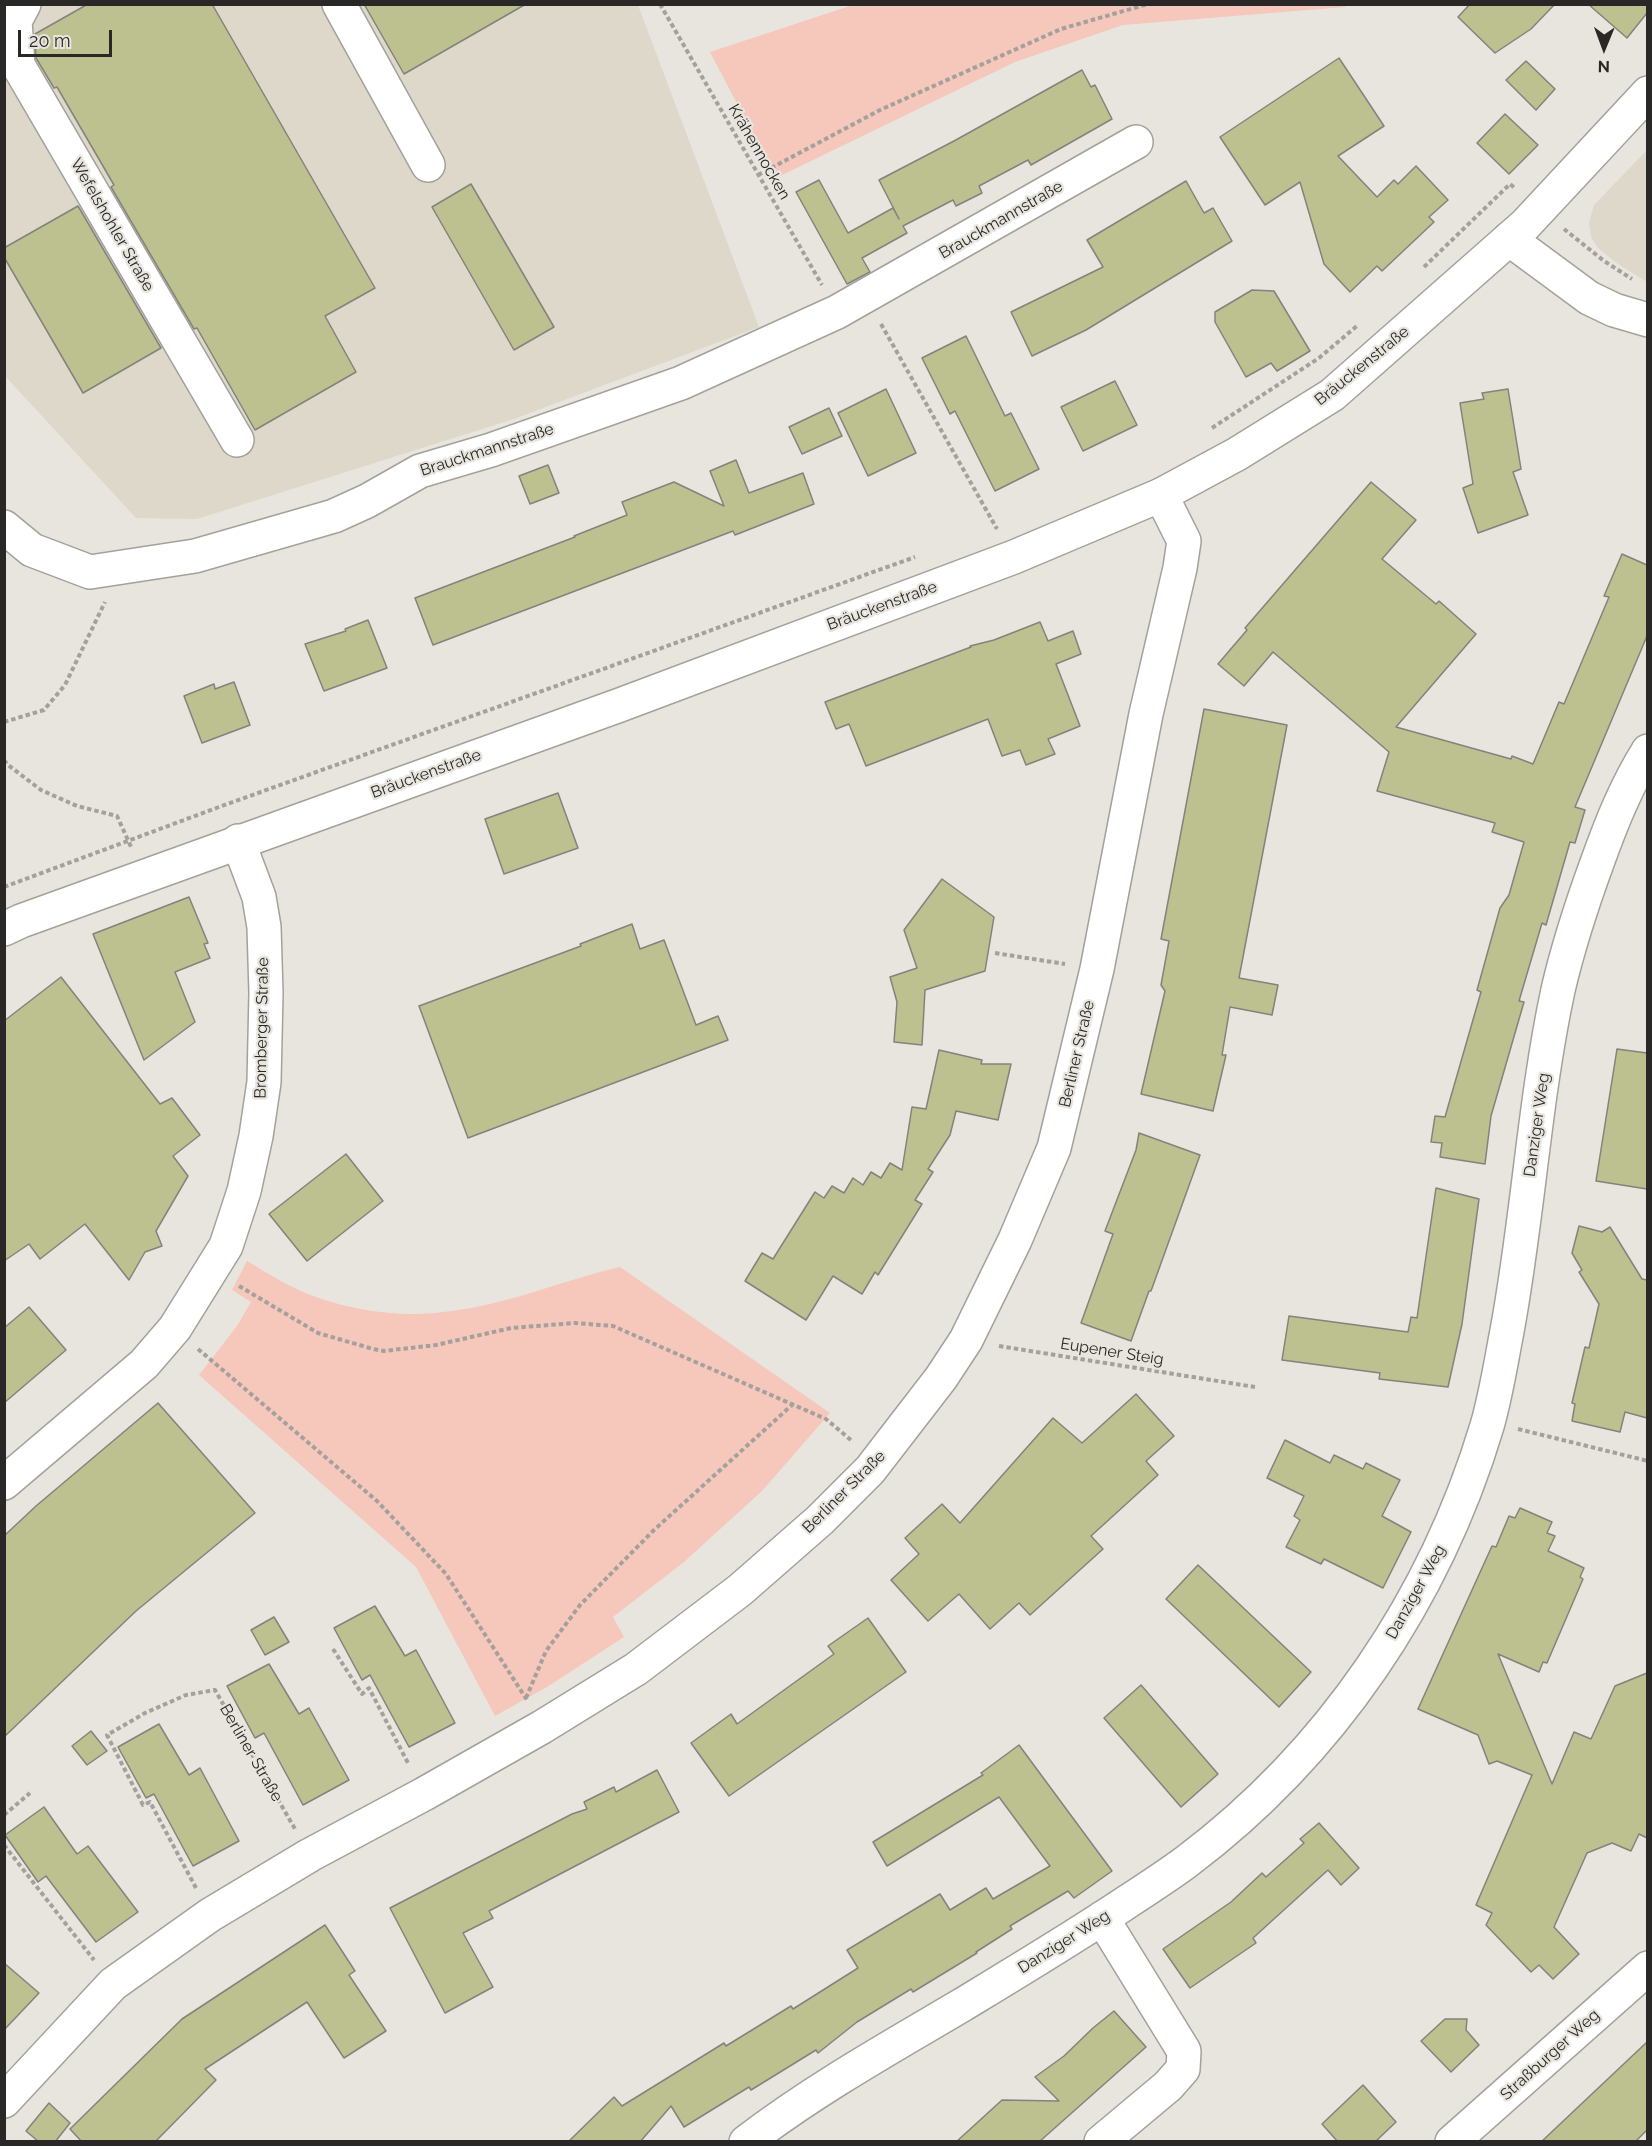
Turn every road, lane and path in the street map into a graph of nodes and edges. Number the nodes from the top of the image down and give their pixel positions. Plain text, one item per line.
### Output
1 (24, 4) edge
2 (339, 4) edge
3 (660, 4) edge
4 (1148, 4) edge
5 (1647, 93) edge
6 (1136, 142) dead end
7 (428, 165) dead end
8 (758, 175) junction
9 (1539, 209) junction
10 (1509, 239) junction
11 (1420, 271) dead end
12 (1633, 280) dead end
13 (866, 297) junction
14 (837, 312) junction
15 (1647, 320) edge
16 (1361, 322) dead end
17 (1205, 432) dead end
18 (237, 440) dead end
19 (1161, 495) junction
20 (1007, 525) dead end
21 (4, 527) edge
22 (997, 528) junction
23 (987, 532) dead end
24 (922, 554) dead end
25 (1014, 558) junction
26 (117, 567) junction
27 (4, 722) edge
28 (1647, 751) edge
29 (4, 760) edge
30 (129, 841) junction
31 (238, 841) junction
32 (144, 877) junction
33 (4, 887) edge
34 (4, 929) edge
35 (995, 953) dead end
36 (1097, 969) junction
37 (235, 1284) dead end
38 (966, 1341) junction
39 (212, 1360) dead end
40 (1255, 1387) dead end
41 (793, 1405) junction
42 (826, 1419) dead end
43 (1488, 1422) junction
44 (1647, 1461) edge
45 (4, 1483) edge
46 (333, 1649) dead end
47 (30, 1793) dead end
48 (424, 1794) junction
49 (4, 1815) edge
50 (4, 1845) edge
51 (310, 1855) junction
52 (210, 1915) junction
53 (1102, 1918) junction
54 (1647, 1968) edge
55 (113, 1984) junction
56 (4, 2101) edge
57 (746, 2142) edge
58 (1101, 2142) edge
59 (1452, 2142) edge

1 - 18 street, Wefelshohler Straße
2 - 7 street
3 - 8 path, Krähennocken
4 - 8 path
5 - 9 street, Bräuckenstraße
6 - 13 street, Brauckmannstraße
8 - 14 path, Krähennocken
9 - 10 street, Bräuckenstraße
9 - 11 path
9 - 12 path
10 - 15 street
10 - 19 street, Bräuckenstraße
13 - 14 street, Brauckmannstraße
13 - 22 path
14 - 26 street, Brauckmannstraße
16 - 17 path
19 - 25 street, Bräuckenstraße
19 - 36 street, Berliner Straße
20 - 22 path
21 - 26 street, Brauckmannstraße
22 - 23 path
22 - 25 path
24 - 30 path
25 - 31 street, Bräuckenstraße
26 - 27 path
28 - 43 street, Danziger Weg
29 - 30 path
30 - 32 path
30 - 33 path
31 - 32 street, Bräuckenstraße
31 - 45 street, Bromberger Straße
32 - 34 street, Bräuckenstraße
35 - 36 path
36 - 38 street, Berliner Straße
37 - 41 path
38 - 40 path, Eupener Steig
38 - 48 street, Berliner Straße
39 - 41 path
41 - 42 path
43 - 44 path
43 - 53 street, Danziger Weg
46 - 48 path
47 - 49 path
48 - 51 street, Berliner Straße
50 - 55 path
51 - 52 street, Berliner Straße
51 - 52 path, Berliner Straße
52 - 55 street, Berliner Straße
53 - 57 street, Danziger Weg
53 - 58 street
54 - 59 street, Straßburger Weg
55 - 56 street, Berliner Straße

